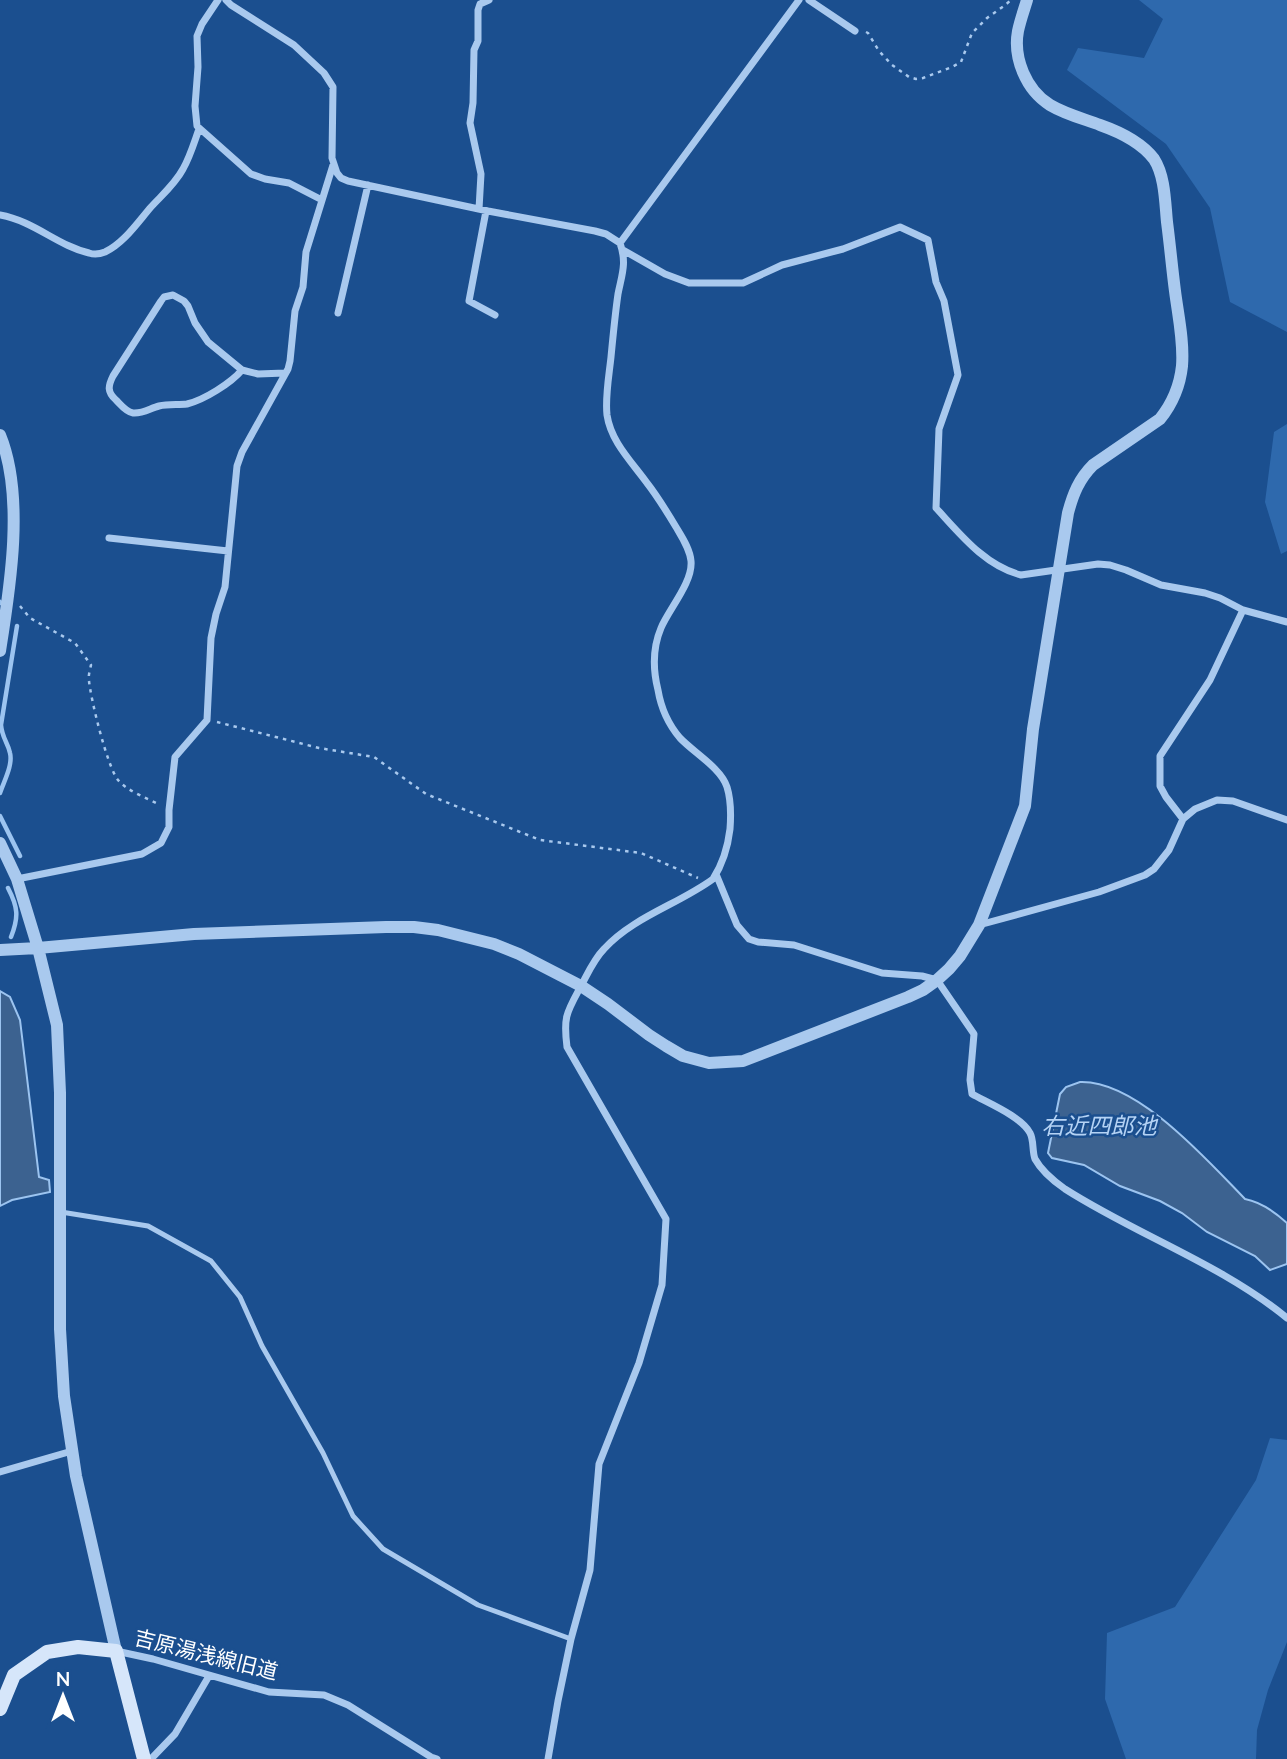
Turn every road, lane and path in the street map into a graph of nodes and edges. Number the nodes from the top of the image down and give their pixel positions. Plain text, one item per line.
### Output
1 (218, 0) edge
2 (489, 0) edge
3 (799, 0) edge
4 (809, 0) edge
5 (1011, 0) edge
6 (1027, 0) edge
7 (229, 2) edge
8 (855, 31) joint
9 (199, 129) junction
10 (333, 165) junction
11 (368, 185) junction
12 (322, 200) junction
13 (483, 210) junction
14 (0, 215) edge
15 (621, 246) junction
16 (338, 313) dead end
17 (495, 315) dead end
18 (242, 370) junction
19 (285, 373) junction
20 (0, 435) edge
21 (109, 538) dead end
22 (228, 551) junction
23 (1058, 569) junction
24 (5, 589) edge
25 (1243, 610) junction
26 (1287, 622) edge
27 (0, 651) edge
28 (207, 720) junction
29 (169, 810) junction
30 (1183, 819) junction
31 (1287, 820) edge
32 (0, 843) edge
33 (716, 874) junction
34 (17, 878) junction
35 (708, 882) junction
36 (979, 925) junction
37 (38, 948) junction
38 (0, 950) edge
39 (937, 980) junction
40 (581, 986) junction
41 (60, 1212) junction
42 (1287, 1318) edge
43 (72, 1451) junction
44 (0, 1472) edge
45 (571, 1639) junction
46 (116, 1651) junction
47 (209, 1676) junction
48 (0, 1709) edge
49 (144, 1759) edge
50 (151, 1759) edge
51 (437, 1759) edge
52 (548, 1759) edge

1 - 9 street
2 - 13 street
3 - 15 street
4 - 8 street
5 - 8 path
6 - 23 street
7 - 10 street
9 - 12 street
9 - 14 street
10 - 11 street
10 - 12 street
11 - 13 street
11 - 16 street
12 - 19 street
13 - 15 street
13 - 17 street
15 - 23 street
15 - 33 street
18 - 18 street
18 - 19 street
19 - 22 street
20 - 24 street
21 - 22 street
22 - 28 street
23 - 25 street
23 - 36 street
24 - 27 street
24 - 29 path
25 - 26 street
25 - 30 street
28 - 29 street
28 - 35 path
29 - 34 street
30 - 31 street
30 - 36 street
32 - 34 street
33 - 35 street
33 - 39 street
34 - 37 street
35 - 40 street
36 - 39 street
37 - 38 street
37 - 40 street
37 - 41 street
39 - 40 street
39 - 42 street
40 - 45 street
41 - 43 street
41 - 45 lane
43 - 44 street
43 - 46 street
45 - 52 street
46 - 47 street, 吉原湯浅線旧道
46 - 48 main road
46 - 49 main road
47 - 50 street
47 - 51 street, 吉原湯浅線旧道

